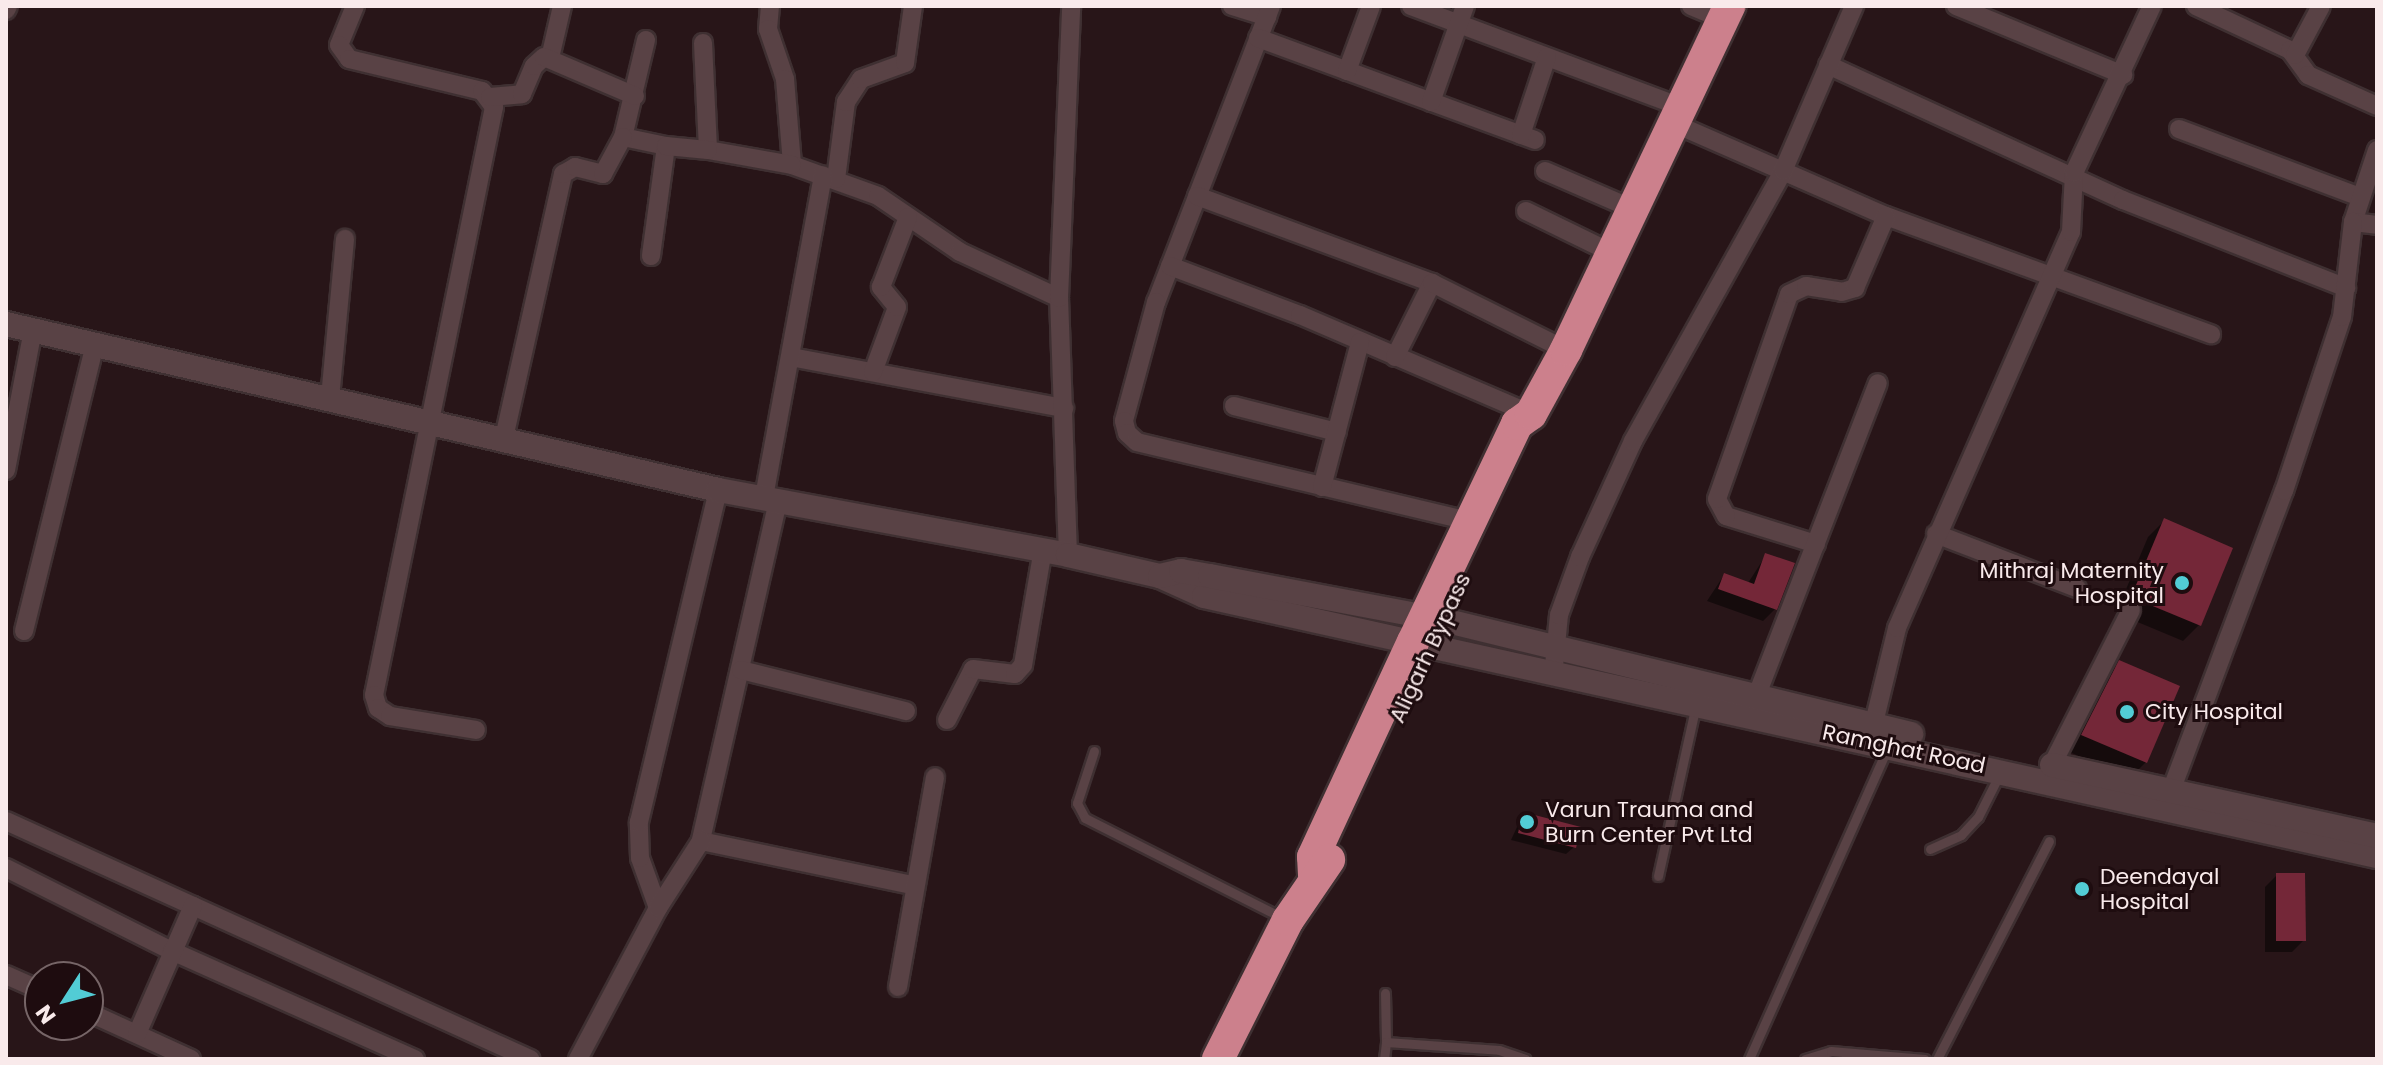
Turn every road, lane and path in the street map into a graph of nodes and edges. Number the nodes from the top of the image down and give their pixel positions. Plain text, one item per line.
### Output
1 (355, 6) edge
2 (562, 6) edge
3 (770, 6) edge
4 (913, 6) edge
5 (1071, 6) edge
6 (1232, 6) edge
7 (1371, 6) edge
8 (1411, 6) edge
9 (1691, 6) edge
10 (1854, 6) edge
11 (1956, 6) edge
12 (2152, 6) edge
13 (2196, 6) edge
14 (2321, 6) edge
15 (1269, 11) edge
16 (1726, 13) edge
17 (1462, 15) edge
18 (1258, 38) junction
19 (646, 40) dead end
20 (703, 43) dead end
21 (2295, 55) junction
22 (1547, 57) junction
23 (550, 58) junction
24 (1828, 65) junction
25 (1347, 71) junction
26 (2123, 75) junction
27 (635, 96) junction
28 (490, 97) junction
29 (1431, 102) junction
30 (2377, 106) edge
31 (1688, 125) junction
32 (2179, 129) dead end
33 (623, 137) junction
34 (666, 146) junction
35 (708, 150) junction
36 (2377, 150) edge
37 (792, 165) junction
38 (1545, 171) dead end
39 (1783, 171) junction
40 (2074, 173) junction
41 (830, 177) junction
42 (1197, 196) junction
43 (2360, 197) junction
44 (1633, 209) junction
45 (1526, 211) dead end
46 (1886, 216) junction
47 (908, 217) junction
48 (2353, 222) junction
49 (2377, 225) edge
50 (345, 239) dead end
51 (1612, 253) junction
52 (651, 256) dead end
53 (1170, 266) junction
54 (2053, 274) junction
55 (1432, 283) junction
56 (2346, 288) junction
57 (1059, 298) junction
58 (6, 324) edge
59 (33, 330) junction
60 (2211, 334) dead end
61 (1360, 342) junction
62 (95, 344) junction
63 (1566, 350) junction
64 (791, 357) junction
65 (1395, 357) junction
66 (873, 372) junction
67 (1878, 383) dead end
68 (330, 398) junction
69 (1234, 406) dead end
70 (1064, 408) junction
71 (1530, 416) junction
72 (427, 420) junction
73 (1337, 432) junction
74 (504, 438) junction
75 (6, 470) edge
76 (1322, 487) junction
77 (718, 490) junction
78 (771, 499) junction
79 (1473, 522) junction
80 (1936, 534) junction
81 (1816, 544) junction
82 (1043, 549) junction
83 (1068, 555) junction
84 (2077, 588) dead end
85 (2131, 610) dead end
86 (24, 631) dead end
87 (1428, 631) junction
88 (1556, 651) junction
89 (741, 670) junction
90 (1553, 676) junction
91 (1696, 705) junction
92 (1753, 706) junction
93 (906, 711) dead end
94 (947, 720) dead end
95 (476, 730) dead end
96 (1877, 737) junction
97 (1094, 751) dead end
98 (2052, 765) junction
99 (2002, 770) junction
100 (935, 777) dead end
101 (2171, 791) junction
102 (6, 821) edge
103 (2377, 836) edge
104 (701, 841) junction
105 (2049, 841) dead end
106 (1930, 849) dead end
107 (2377, 856) edge
108 (6, 868) edge
109 (1658, 876) dead end
110 (912, 885) junction
111 (193, 906) junction
112 (658, 908) junction
113 (1288, 920) junction
114 (172, 951) junction
115 (898, 987) dead end
116 (1385, 993) dead end
117 (104, 1019) edge
118 (137, 1034) junction
119 (1386, 1042) junction
120 (191, 1059) edge
121 (415, 1059) edge
122 (530, 1059) edge
123 (578, 1059) edge
124 (1218, 1059) edge
125 (1384, 1059) edge
126 (1525, 1059) edge
127 (1749, 1059) edge
128 (1805, 1059) edge
129 (1925, 1059) edge
130 (1937, 1059) edge

1 - 28 street
2 - 23 street
3 - 37 street
4 - 41 street
5 - 57 street
6 - 15 street
7 - 25 street
8 - 17 street
9 - 16 street
10 - 24 street
11 - 26 street
12 - 26 street
13 - 21 street
14 - 21 street
15 - 18 street
16 - 31 highway, Aligarh Bypass
17 - 22 street
17 - 29 street
18 - 25 street
18 - 42 street
19 - 27 street
20 - 35 street
21 - 30 street
22 - 29 street
22 - 31 street
23 - 27 street
23 - 28 street
24 - 39 street
24 - 40 street
25 - 29 street
26 - 40 street
27 - 33 street
28 - 72 street
31 - 39 street
31 - 44 highway, Aligarh Bypass
32 - 43 street
33 - 34 street
33 - 74 street
34 - 35 street
34 - 52 street
35 - 37 street
36 - 43 street
37 - 41 street
38 - 44 street
39 - 46 street
39 - 88 street
40 - 54 street
40 - 56 street
41 - 47 street
41 - 64 street
42 - 53 street
42 - 55 street
43 - 48 street
44 - 51 highway, Aligarh Bypass
45 - 51 street
46 - 54 street
46 - 81 street
47 - 57 street
47 - 66 street
48 - 49 street
48 - 56 street
50 - 68 street
51 - 63 highway, Aligarh Bypass
53 - 61 street
53 - 76 street
54 - 60 street
54 - 80 street
55 - 63 street
55 - 65 street
56 - 101 street
57 - 70 street
58 - 59 main road
59 - 62 main road
59 - 75 street
61 - 65 street
61 - 73 street
62 - 68 main road
62 - 86 street
63 - 71 highway, Aligarh Bypass
64 - 66 street
64 - 78 street
65 - 71 street
66 - 70 street
67 - 81 street
68 - 72 main road
69 - 73 street
70 - 83 street
71 - 79 highway, Aligarh Bypass
71 - 87 highway, Aligarh Bypass
72 - 74 main road
72 - 95 street
73 - 76 street
74 - 77 main road
76 - 79 street
77 - 78 main road
77 - 112 street
78 - 82 main road
78 - 89 street
79 - 87 highway, Aligarh Bypass
80 - 84 street
80 - 96 street
81 - 92 street
82 - 83 main road
82 - 94 street
83 - 87 main road
85 - 98 street
87 - 88 main road, Ramghat Road
87 - 90 main road, Ramghat Road
87 - 113 highway, Aligarh Bypass
88 - 90 street
88 - 92 main road, Ramghat Road
89 - 93 street
89 - 104 street
90 - 91 main road, Ramghat Road
91 - 92 main road, Ramghat Road
91 - 109 lane
92 - 96 main road, Ramghat Road
96 - 98 main road, Ramghat Road
96 - 99 main road, Ramghat Road
96 - 127 lane
97 - 113 lane
98 - 101 main road, Ramghat Road
99 - 106 lane
99 - 107 main road, Ramghat Road
100 - 110 street
101 - 103 main road, Ramghat Road
102 - 111 street
104 - 110 street
104 - 112 street
105 - 130 lane
108 - 114 street
110 - 115 street
111 - 114 street
111 - 122 street
112 - 123 street
113 - 124 highway, Aligarh Bypass
114 - 118 street
114 - 121 street
116 - 119 lane
117 - 118 street
118 - 120 street
119 - 125 lane
119 - 126 lane
128 - 129 lane

